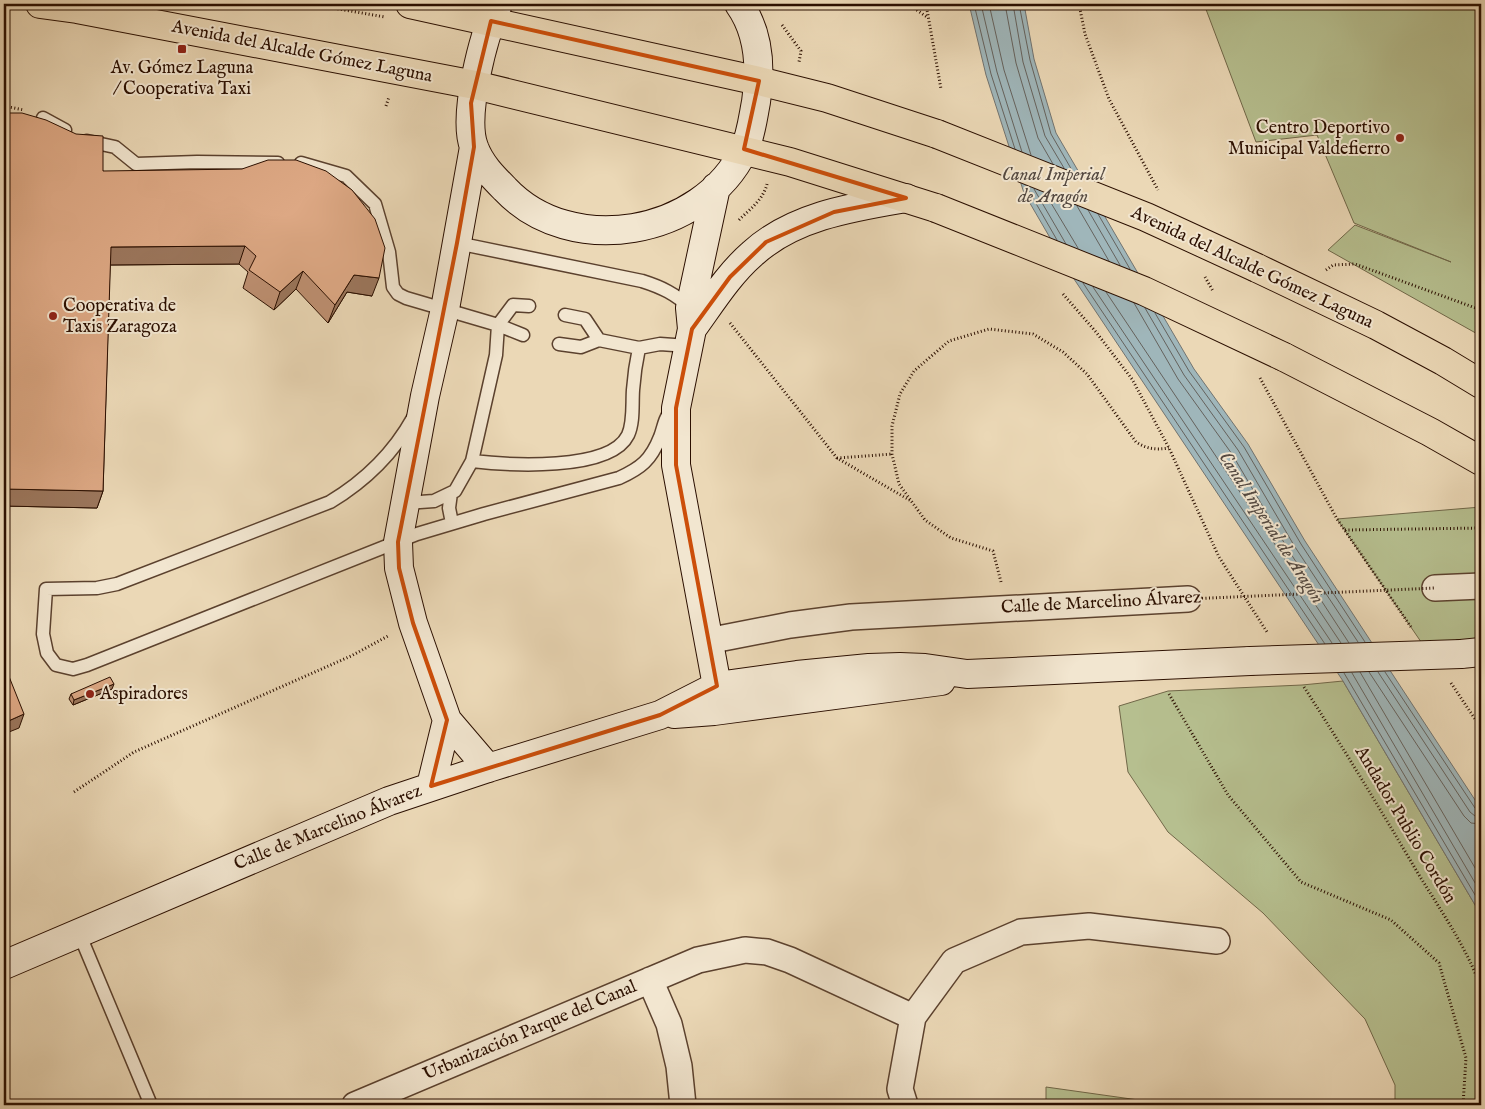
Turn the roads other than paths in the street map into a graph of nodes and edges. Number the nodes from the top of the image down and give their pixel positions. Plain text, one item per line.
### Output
1 (40, 4) edge
2 (739, 4) edge
3 (429, 5) edge
4 (494, 12) edge
5 (759, 81) junction
6 (475, 85) junction
7 (43, 118) edge
8 (474, 147) junction
9 (744, 149) junction
10 (716, 187) junction
11 (906, 198) junction
12 (457, 243) junction
13 (529, 306) dead end
14 (445, 309) junction
15 (565, 315) dead end
16 (498, 325) junction
17 (690, 328) junction
18 (523, 335) dead end
19 (599, 340) junction
20 (559, 344) dead end
21 (639, 348) junction
22 (1481, 384) edge
23 (425, 396) junction
24 (676, 408) junction
25 (472, 461) junction
26 (1481, 461) edge
27 (451, 493) junction
28 (406, 503) junction
29 (452, 523) junction
30 (398, 542) junction
31 (1481, 586) edge
32 (1434, 588) road end
33 (1188, 599) road end
34 (723, 638) dead end
35 (1471, 653) edge
36 (967, 674) junction
37 (717, 686) junction
38 (660, 716) junction
39 (446, 720) junction
40 (488, 768) junction
41 (431, 786) junction
42 (79, 933) junction
43 (1217, 940) dead end
44 (4, 965) edge
45 (650, 980) junction
46 (913, 1017) junction
47 (151, 1105) edge
48 (355, 1105) edge
49 (683, 1105) edge
50 (905, 1105) edge

1 - 6 main road, Avenida del Alcalde Gómez Laguna
2 - 5 street
3 - 4 main road, Avenida del Alcalde Gómez Laguna
4 - 5 main road, Avenida del Alcalde Gómez Laguna
4 - 6 street
5 - 9 street
5 - 22 main road, Avenida del Alcalde Gómez Laguna, bridge
6 - 8 street
6 - 9 main road, Avenida del Alcalde Gómez Laguna
7 - 14 lane
8 - 10 street
8 - 12 street
9 - 10 street
9 - 11 main road, Avenida del Alcalde Gómez Laguna
10 - 17 street
11 - 17 street, Avenida del Alcalde Gómez Laguna
11 - 26 main road, Avenida del Alcalde Gómez Laguna, bridge
12 - 14 street
12 - 17 lane
13 - 16 lane
14 - 16 lane
14 - 23 street
15 - 19 lane
16 - 18 lane
16 - 25 lane
17 - 21 lane
17 - 24 street
19 - 20 lane
19 - 21 lane
21 - 25 lane
23 - 28 street
23 - 30 lane
24 - 29 lane
24 - 37 street
25 - 27 lane
27 - 28 lane
27 - 29 lane
28 - 30 street
29 - 30 lane
30 - 39 street
31 - 32 street
33 - 34 street, Calle de Marcelino Álvarez
35 - 36 street, Calle de Marcelino Álvarez, bridge
36 - 37 street, Calle de Marcelino Álvarez
36 - 38 street, Calle de Marcelino Álvarez
37 - 38 street, Calle de Marcelino Álvarez
38 - 40 street, Calle de Marcelino Álvarez
39 - 40 street
39 - 41 street
40 - 41 street, Calle de Marcelino Álvarez
41 - 42 street, Calle de Marcelino Álvarez
42 - 44 street, Calle de Marcelino Álvarez
42 - 47 lane
43 - 46 street
45 - 46 street, Urbanización Parque del Canal
45 - 48 street, Urbanización Parque del Canal
45 - 49 street, Urbanización Parque del Canal
46 - 50 street

